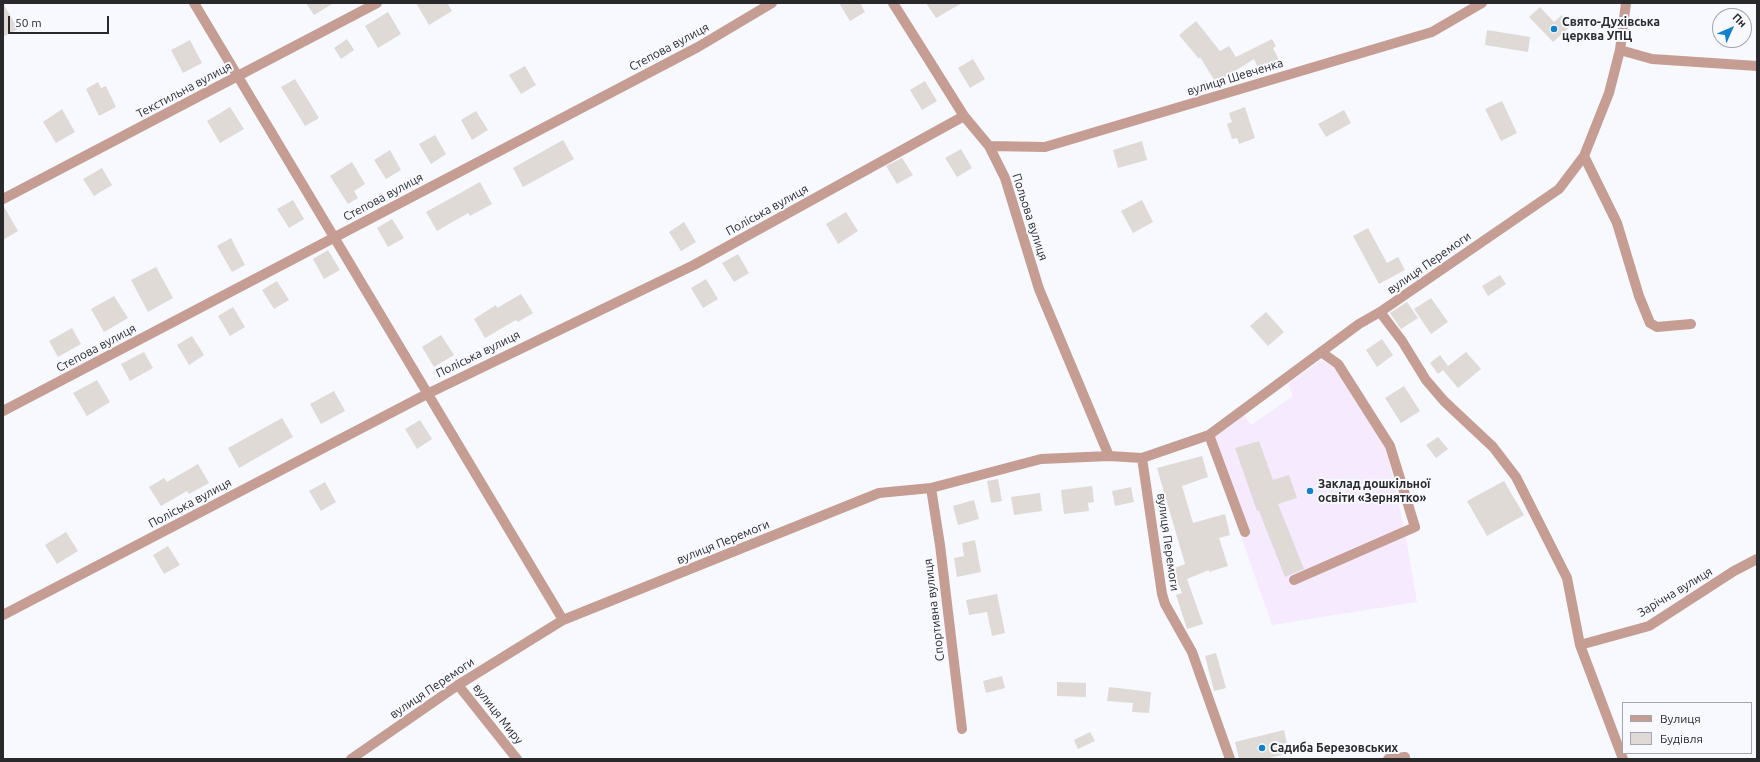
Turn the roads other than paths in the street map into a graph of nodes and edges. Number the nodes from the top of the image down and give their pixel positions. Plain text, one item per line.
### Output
1 (194, 3) edge
2 (377, 3) edge
3 (772, 3) edge
4 (893, 3) edge
5 (1482, 3) edge
6 (1626, 3) edge
7 (1620, 50) junction
8 (1757, 66) edge
9 (238, 77) junction
10 (964, 116) junction
11 (988, 146) junction
12 (1584, 156) junction
13 (3, 199) edge
14 (334, 238) junction
15 (1380, 312) junction
16 (1691, 324) dead end
17 (1321, 352) junction
18 (427, 394) junction
19 (3, 411) edge
20 (1209, 435) junction
21 (1109, 456) junction
22 (1142, 458) junction
23 (931, 488) junction
24 (1245, 532) dead end
25 (1757, 559) edge
26 (1294, 580) dead end
27 (3, 615) edge
28 (563, 620) junction
29 (1580, 645) junction
30 (458, 685) junction
31 (962, 729) dead end
32 (1405, 757) dead end
33 (351, 759) edge
34 (517, 759) edge
35 (1230, 759) edge
36 (1388, 759) edge
37 (1623, 759) edge

1 - 9 street
2 - 9 street, Текстильна вулиця
3 - 14 street, Степова вулиця
4 - 10 street, Польова вулиця
5 - 11 street, вулиця Шевченка
6 - 7 street, вулиця Перемоги
7 - 8 street
7 - 12 street, вулиця Перемоги
9 - 13 street, Текстильна вулиця
9 - 14 street
10 - 11 street, Польова вулиця
10 - 18 street, Поліська вулиця
11 - 21 street, Польова вулиця
12 - 15 street, вулиця Перемоги
12 - 16 street
14 - 18 street
14 - 19 street, Степова вулиця
15 - 17 street, вулиця Перемоги
15 - 29 street
17 - 20 street, вулиця Перемоги
17 - 26 street
18 - 27 street, Поліська вулиця
18 - 28 street
20 - 22 street, вулиця Перемоги
20 - 24 street
21 - 22 street, вулиця Перемоги
21 - 23 street, вулиця Перемоги
22 - 35 street, вулиця Перемоги
23 - 28 street, вулиця Перемоги
23 - 31 street, Спортивна вулиця
25 - 29 street, Зарічна вулиця
28 - 30 street, вулиця Перемоги
29 - 37 street
30 - 33 street, вулиця Перемоги
30 - 34 street, вулиця Миру
32 - 36 street

